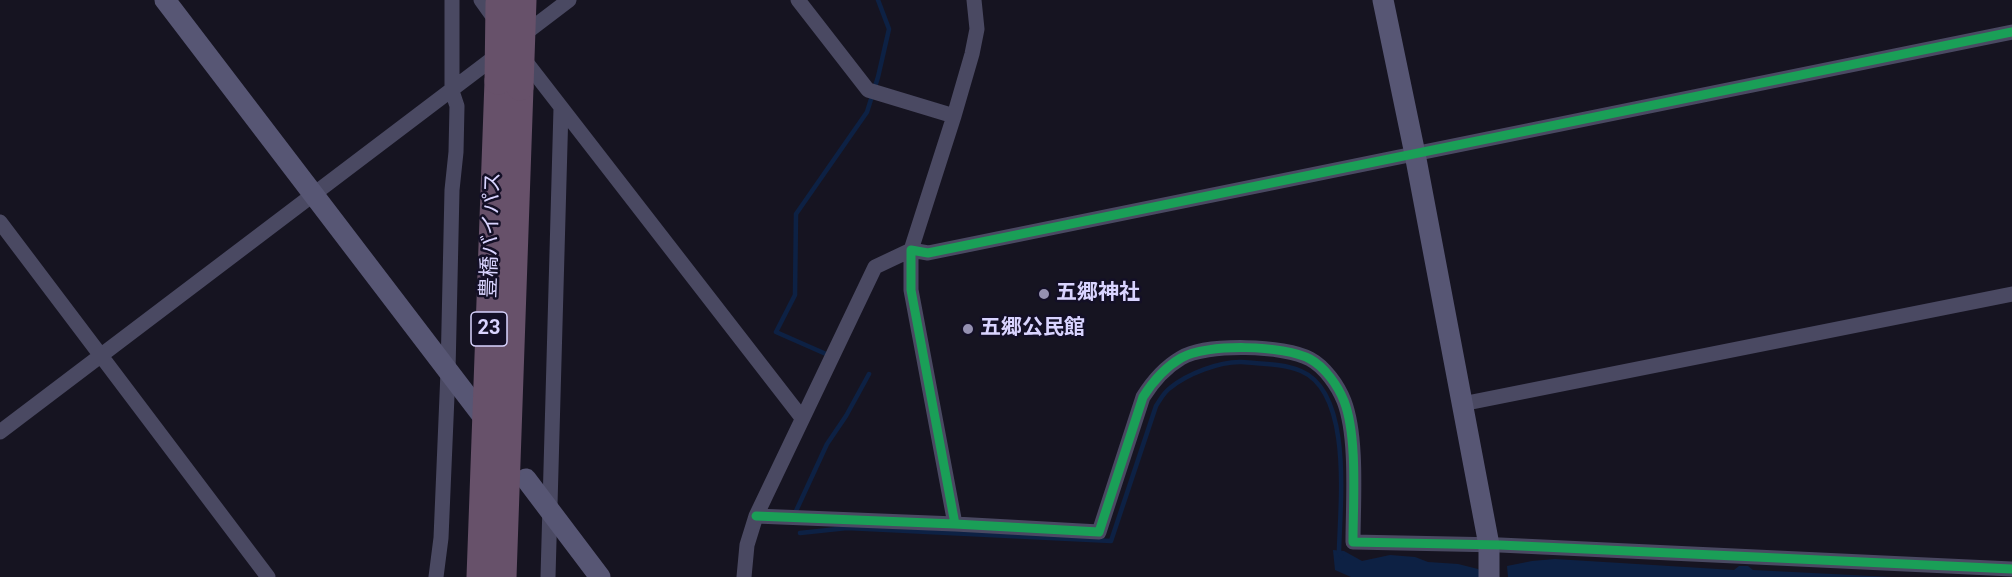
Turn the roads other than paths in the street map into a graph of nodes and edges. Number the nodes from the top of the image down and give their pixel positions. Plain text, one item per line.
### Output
1 (165, 0) edge
2 (452, 0) edge
3 (798, 0) edge
4 (974, 0) edge
5 (1383, 0) edge
6 (501, 1) edge
7 (563, 2) edge
8 (2012, 32) edge
9 (512, 44) junction
10 (509, 84) junction
11 (452, 91) junction
12 (561, 108) junction
13 (954, 116) junction
14 (1415, 154) junction
15 (313, 194) junction
16 (0, 222) edge
17 (911, 250) junction
18 (2012, 294) edge
19 (101, 356) junction
20 (448, 372) junction
21 (1462, 404) junction
22 (481, 414) dead end
23 (802, 418) junction
24 (0, 432) edge
25 (526, 479) dead end
26 (549, 509) junction
27 (756, 516) junction
28 (955, 524) junction
29 (1490, 545) junction
30 (2012, 569) edge
31 (268, 577) edge
32 (436, 577) edge
33 (480, 577) edge
34 (503, 577) edge
35 (548, 577) edge
36 (600, 577) edge
37 (744, 577) edge
38 (1490, 577) edge

1 - 15 street
2 - 11 street
3 - 13 street
4 - 13 street
5 - 14 street
6 - 9 street
6 - 10 highway, 豊橋バイパス / 23, bridge
7 - 9 street
8 - 14 street
9 - 11 street
9 - 12 street
10 - 33 highway, 豊橋バイパス / 23
10 - 34 highway, 豊橋バイパス / 23
11 - 15 street
11 - 20 street
12 - 23 street
12 - 26 street
13 - 17 street
14 - 17 street
14 - 21 street
15 - 19 street
15 - 20 street
16 - 19 street
17 - 23 street
17 - 28 street
18 - 21 street
19 - 24 street
19 - 31 street
20 - 22 street
20 - 32 street
21 - 29 street
23 - 27 street
25 - 26 street
26 - 35 street
26 - 36 street
27 - 28 street
27 - 37 street
28 - 29 street
29 - 30 street
29 - 38 street

